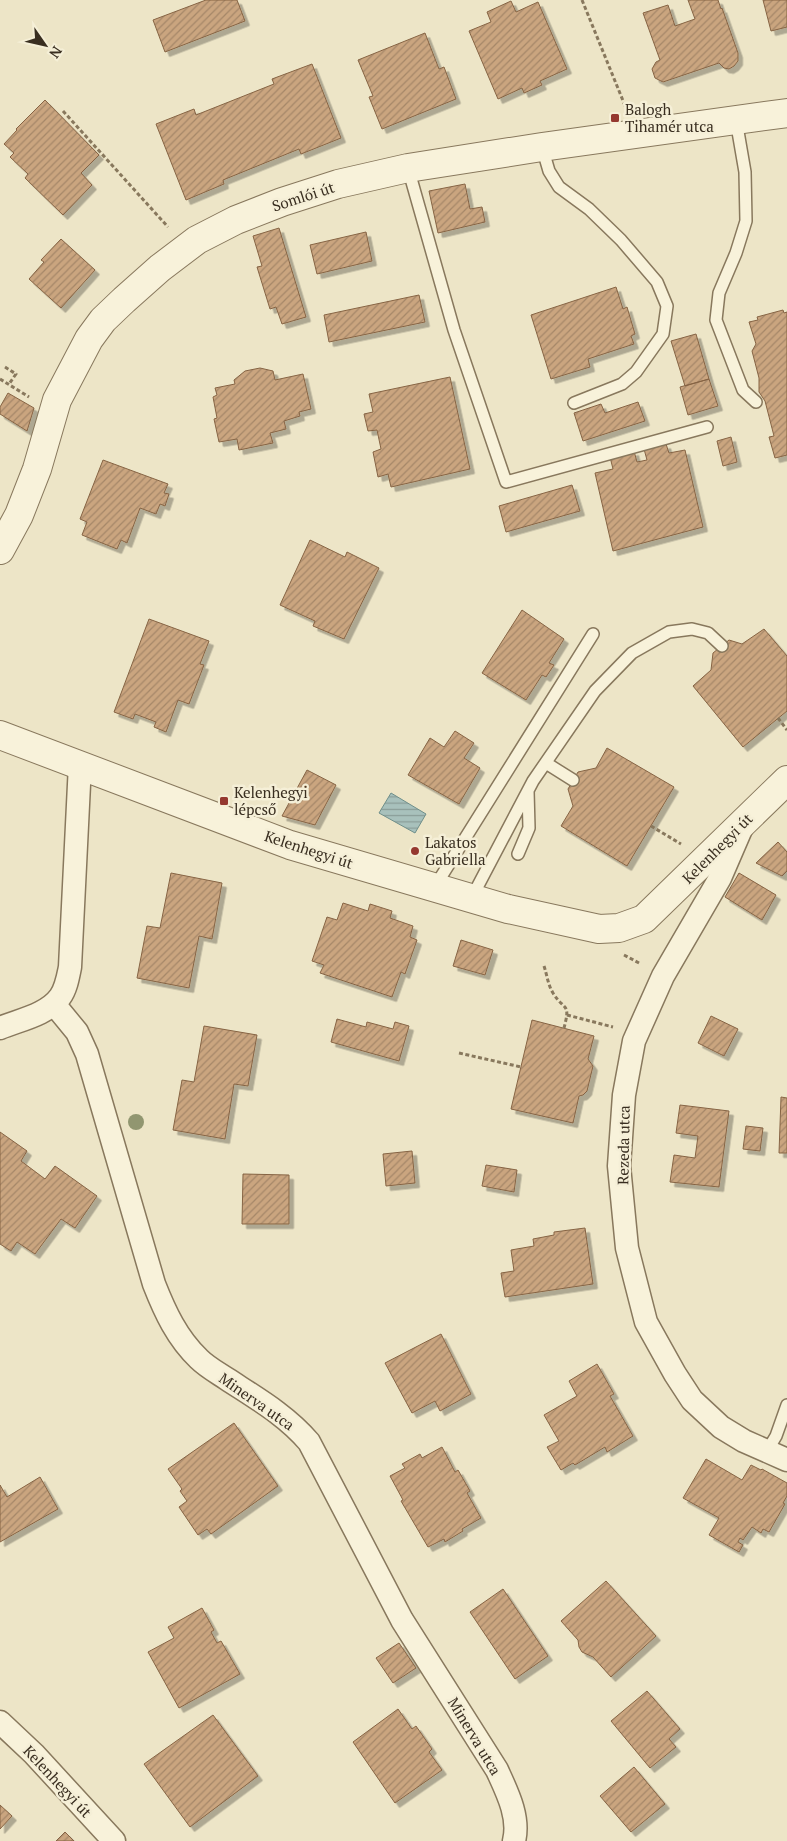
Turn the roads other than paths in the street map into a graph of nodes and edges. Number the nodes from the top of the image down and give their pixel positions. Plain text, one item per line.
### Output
1 (787, 113) edge
2 (736, 120) junction
3 (542, 146) junction
4 (408, 168) junction
5 (756, 402) dead end
6 (574, 403) dead end
7 (707, 427) dead end
8 (0, 550) edge
9 (593, 634) dead end
10 (722, 646) dead end
11 (0, 736) edge
12 (546, 762) junction
13 (80, 764) junction
14 (573, 780) dead end
15 (787, 780) edge
16 (528, 790) junction
17 (746, 818) junction
18 (518, 854) dead end
19 (434, 888) junction
20 (470, 899) junction
21 (54, 1004) junction
22 (0, 1028) edge
23 (787, 1405) edge
24 (767, 1451) junction
25 (787, 1460) edge
26 (0, 1722) edge
27 (114, 1841) edge
28 (514, 1841) edge

1 - 2 street, Somlói út
2 - 3 street, Somlói út
2 - 5 lane
3 - 4 street, Somlói út
3 - 6 lane
4 - 7 lane
4 - 8 street, Somlói út
9 - 19 lane
10 - 12 lane
11 - 13 street
12 - 14 lane
12 - 16 lane
13 - 19 street, Kelenhegyi út
13 - 21 street
15 - 17 street, Kelenhegyi út
16 - 18 lane
16 - 20 lane
17 - 20 street, Kelenhegyi út
17 - 24 street, Rezeda utca
19 - 20 street, Kelenhegyi út
21 - 22 street
21 - 28 street, Minerva utca
23 - 24 lane
24 - 25 street, Rezeda utca
26 - 27 street, Kelenhegyi út

